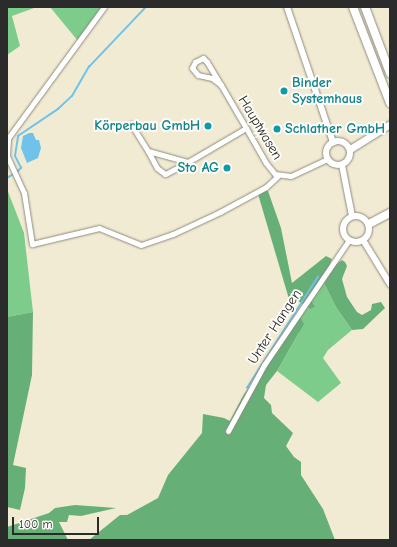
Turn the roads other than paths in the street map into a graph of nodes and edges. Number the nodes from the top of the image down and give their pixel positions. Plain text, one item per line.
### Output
1 (104, 7) edge
2 (287, 7) edge
3 (353, 7) edge
4 (365, 7) edge
5 (370, 7) edge
6 (376, 36) junction
7 (390, 73) edge
8 (222, 86) junction
9 (390, 103) edge
10 (131, 124) dead end
11 (390, 124) edge
12 (246, 128) junction
13 (333, 142) junction
14 (350, 149) junction
15 (148, 151) junction
16 (327, 159) junction
17 (188, 162) junction
18 (342, 165) junction
19 (278, 176) junction
20 (389, 214) edge
21 (352, 216) junction
22 (369, 224) junction
23 (349, 240) junction
24 (363, 240) junction
25 (390, 284) edge
26 (228, 431) dead end

1 - 19 street
2 - 13 street
3 - 9 highway
4 - 6 highway
5 - 6 highway
6 - 7 highway
8 - 8 street, Hauptwasen
8 - 12 street, Hauptwasen
10 - 15 street
11 - 14 main road
12 - 17 street
12 - 19 street, Hauptwasen
13 - 14 street
13 - 16 street
14 - 18 street
15 - 17 street
15 - 17 street
16 - 18 street
16 - 19 street, Hauptwasen
18 - 21 street
20 - 22 highway
21 - 22 street
21 - 23 street
22 - 24 street
23 - 24 street
23 - 26 street, Unter Hangen
24 - 25 street

